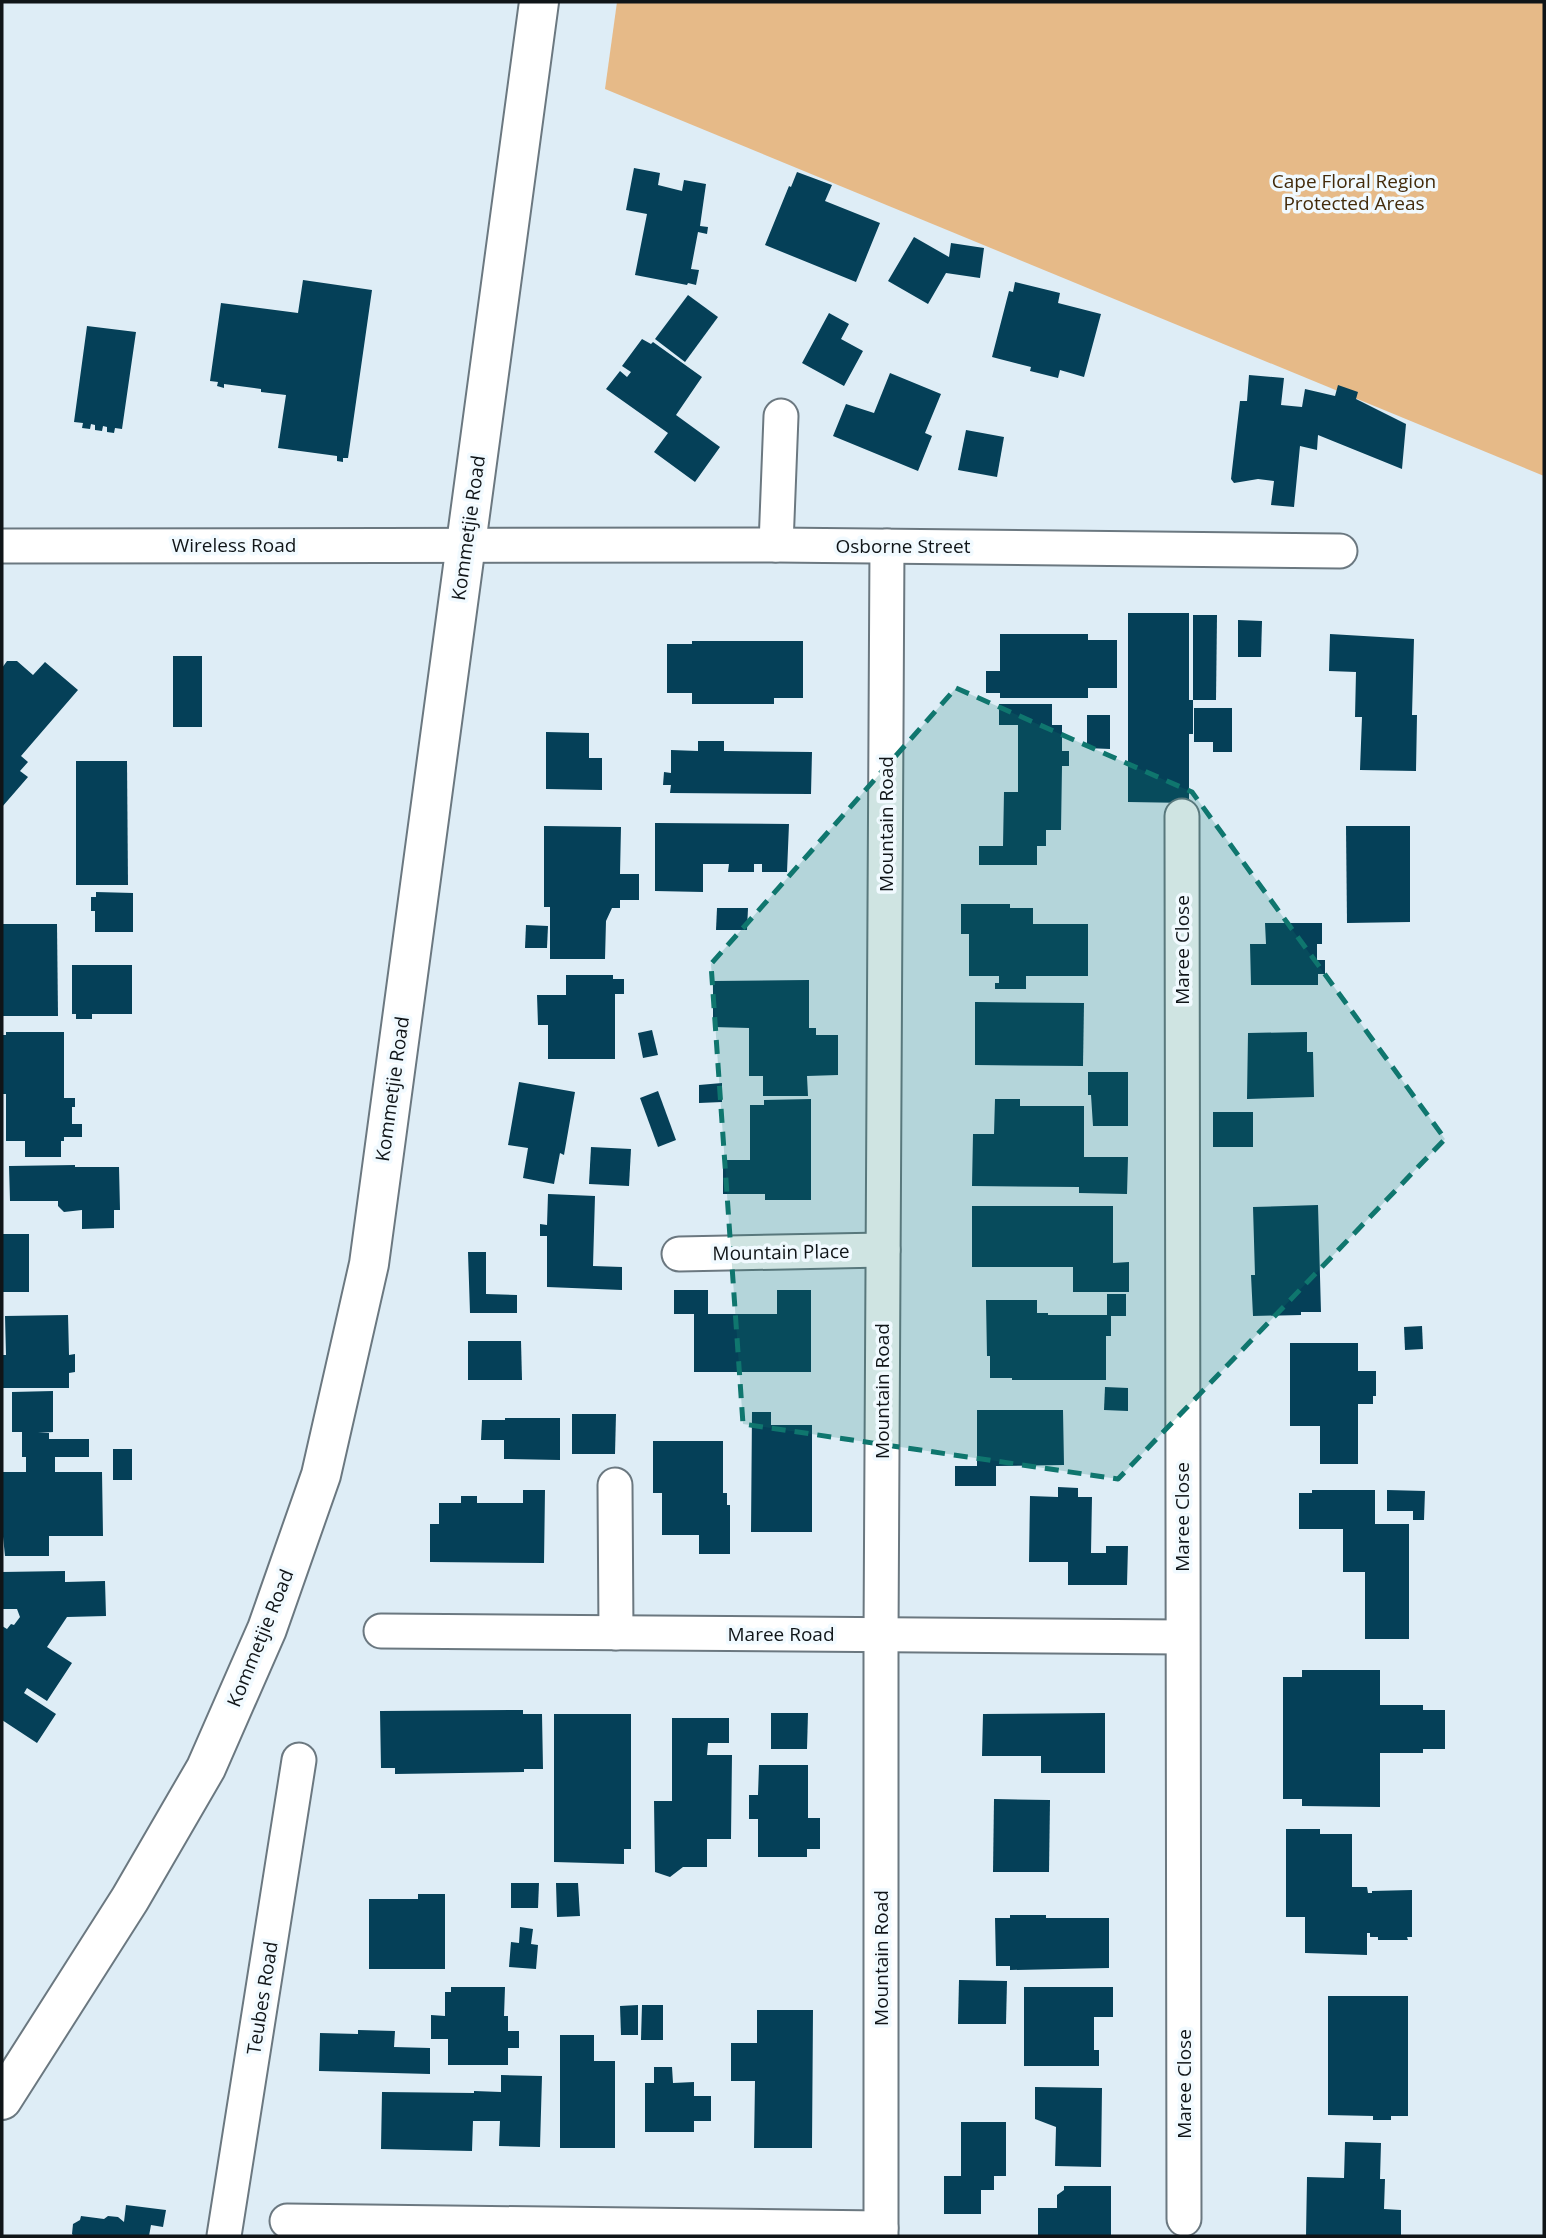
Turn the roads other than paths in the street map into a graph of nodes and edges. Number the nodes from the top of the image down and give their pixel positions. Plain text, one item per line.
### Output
1 (539, 2) edge
2 (781, 416) dead end
3 (466, 545) junction
4 (776, 545) junction
5 (2, 546) edge
6 (887, 546) junction
7 (1340, 551) dead end
8 (1182, 816) dead end
9 (883, 1251) junction
10 (679, 1254) dead end
11 (615, 1485) dead end
12 (381, 1631) dead end
13 (616, 1633) junction
14 (881, 1635) junction
15 (1182, 1637) junction
16 (299, 1760) dead end
17 (2, 2100) edge
18 (1184, 2219) dead end
19 (287, 2221) dead end
20 (881, 2232) edge
21 (224, 2236) edge

1 - 3 main road, Kommetjie Road
2 - 4 street
3 - 4 street, Osborne Street
3 - 5 street, Wireless Road
3 - 17 main road, Kommetjie Road
4 - 6 street, Osborne Street
6 - 7 street, Osborne Street
6 - 9 street, Mountain Road
8 - 15 street, Maree Close
9 - 10 street, Mountain Place
9 - 14 street, Mountain Road
11 - 13 street
12 - 13 street, Maree Road
13 - 14 street, Maree Road
14 - 15 street, Maree Road
14 - 20 street, Mountain Road
15 - 18 street, Maree Close
16 - 21 street, Teubes Road
19 - 20 street

